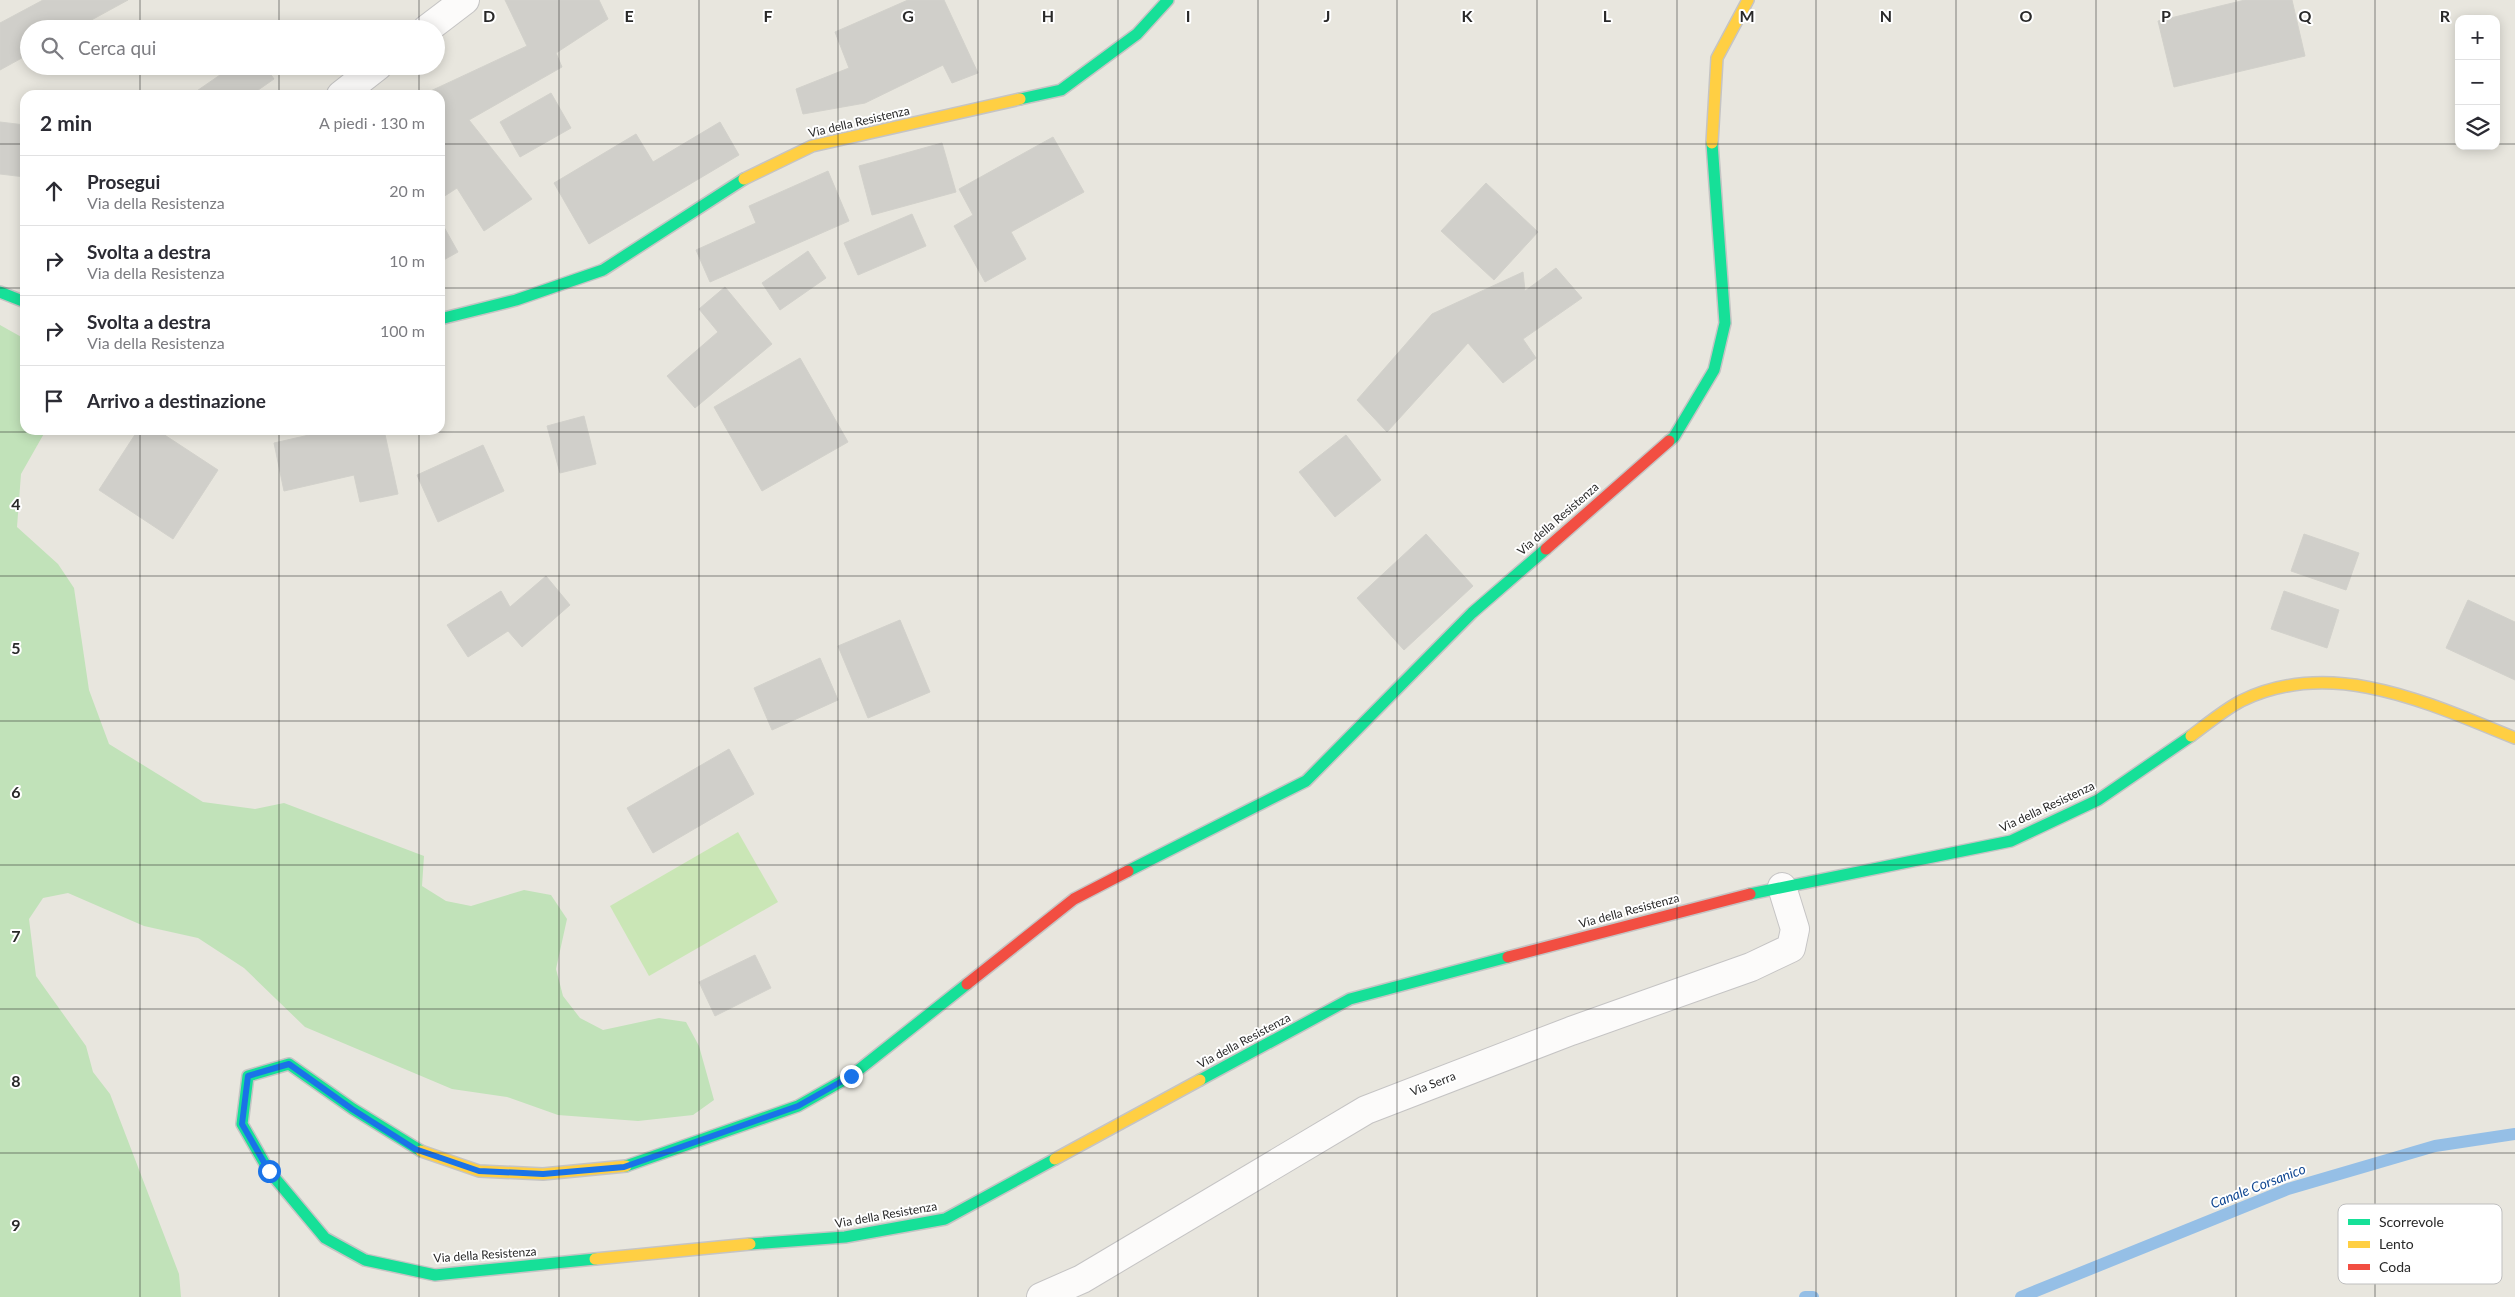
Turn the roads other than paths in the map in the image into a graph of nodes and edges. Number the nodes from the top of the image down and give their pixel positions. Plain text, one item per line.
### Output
1 (465, 0) edge
2 (1168, 0) edge
3 (1748, 0) edge
4 (439, 20) edge
5 (367, 75) edge
6 (347, 90) edge
7 (0, 292) edge
8 (20, 300) edge
9 (445, 318) edge
10 (2515, 738) edge
11 (1782, 887) junction
12 (1041, 1297) edge

1 - 4 street
2 - 9 street, Via della Resistenza
3 - 11 street, Via della Resistenza
5 - 6 street
7 - 8 street
10 - 11 street, Via della Resistenza
11 - 12 street, Via Serra

